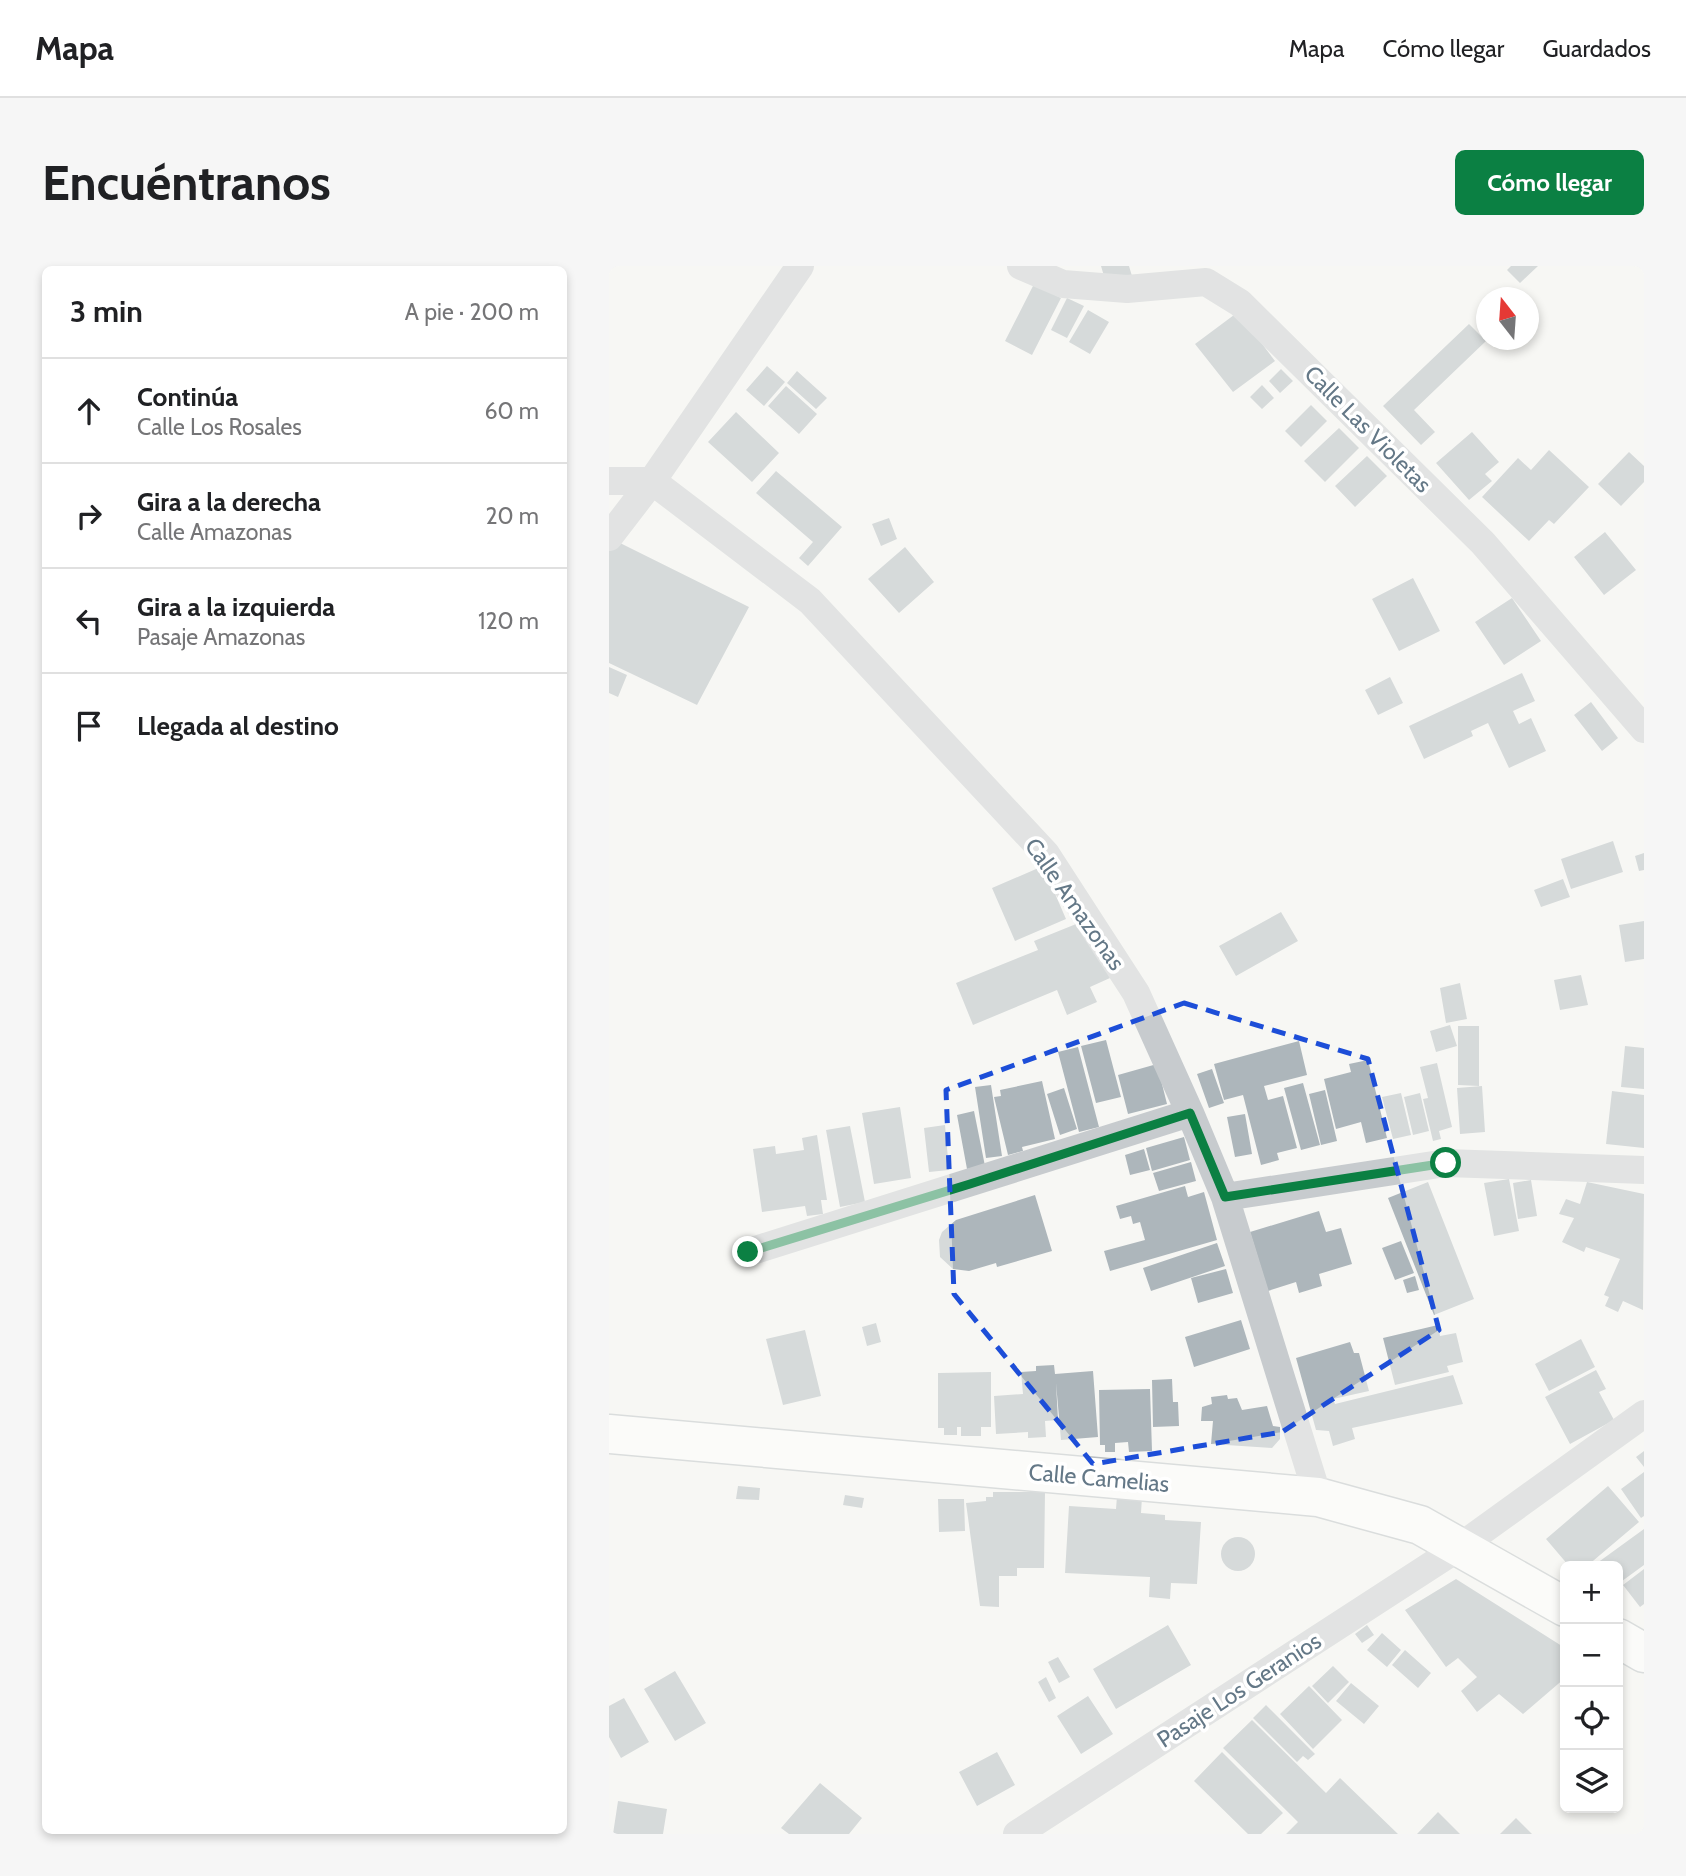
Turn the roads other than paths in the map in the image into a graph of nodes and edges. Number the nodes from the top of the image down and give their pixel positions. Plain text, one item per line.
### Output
1 (800, 266) edge
2 (1021, 266) edge
3 (609, 481) edge
4 (652, 481) junction
5 (609, 537) edge
6 (1644, 729) edge
7 (1190, 1113) junction
8 (1644, 1170) edge
9 (1225, 1197) junction
10 (748, 1252) dead end
11 (1644, 1414) edge
12 (609, 1434) edge
13 (1318, 1497) junction
14 (1461, 1546) junction
15 (1560, 1604) edge
16 (1623, 1641) edge
17 (1644, 1653) edge
18 (1017, 1834) edge

1 - 4 street
2 - 6 street, Calle Las Violetas
3 - 4 street
4 - 5 street
4 - 7 street, Calle Amazonas
7 - 9 street, Calle Amazonas
7 - 10 street
8 - 9 street
9 - 13 street, Calle Amazonas
11 - 14 street, Pasaje Los Geranios
12 - 13 street, Calle Camelias
13 - 14 street, Calle Camelias
14 - 15 street, Calle Camelias
14 - 18 street, Pasaje Los Geranios
16 - 17 street

